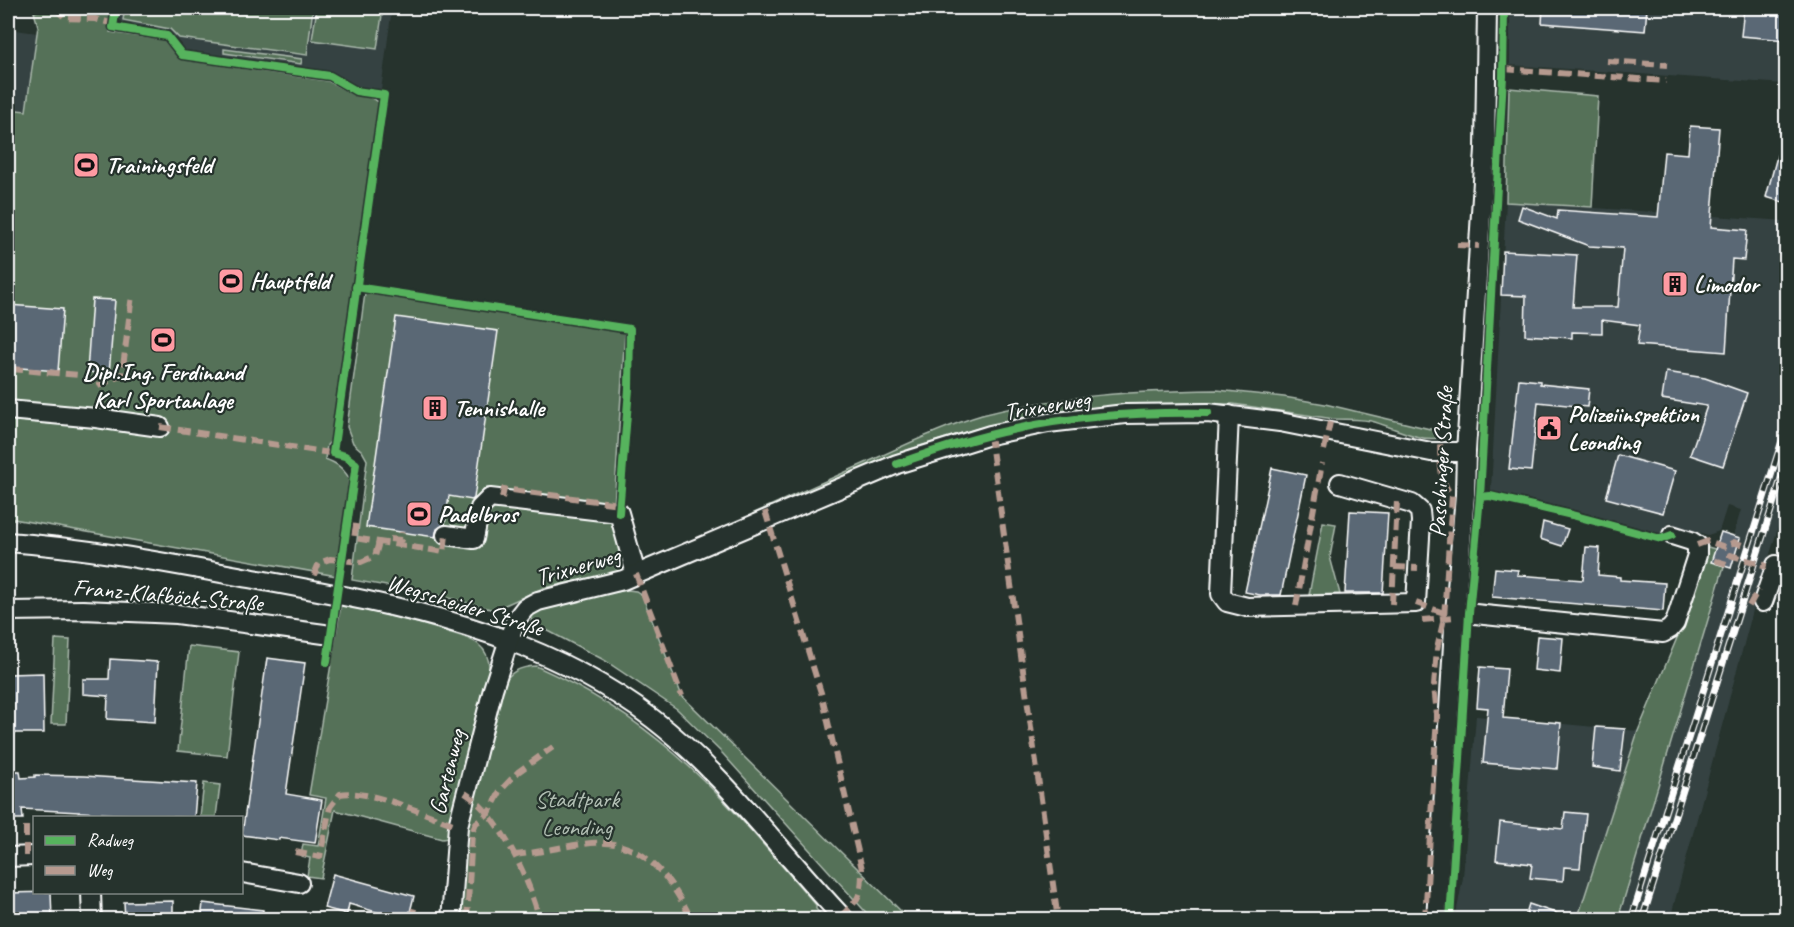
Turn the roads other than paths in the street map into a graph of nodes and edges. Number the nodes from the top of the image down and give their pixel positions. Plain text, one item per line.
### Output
1 (1487, 8) edge
2 (8, 410) edge
3 (1229, 415) junction
4 (160, 427) dead end
5 (1466, 452) junction
6 (1340, 483) dead end
7 (446, 535) dead end
8 (1672, 535) dead end
9 (8, 542) edge
10 (1786, 568) edge
11 (636, 574) junction
12 (1763, 602) dead end
13 (8, 610) edge
14 (1455, 612) junction
15 (324, 634) dead end
16 (508, 639) junction
17 (33, 856) edge
18 (8, 857) edge
19 (243, 873) edge
20 (299, 883) dead end
21 (91, 894) edge
22 (92, 920) edge
23 (451, 920) edge
24 (845, 920) edge
25 (1436, 920) edge

1 - 5 street, Paschinger Straße
2 - 4 street
3 - 5 street, Trixnerweg
3 - 6 street
3 - 11 street, Trixnerweg
5 - 14 street, Paschinger Straße
7 - 11 street
8 - 14 street
9 - 16 street, Wegscheider Straße
10 - 12 street
11 - 16 street, Trixnerweg
13 - 15 street, Franz-Klafböck-Straße
14 - 25 street, Paschinger Straße
16 - 23 street, Gartenweg
16 - 24 street, Wegscheider Straße
17 - 18 street
19 - 20 street
21 - 22 street

